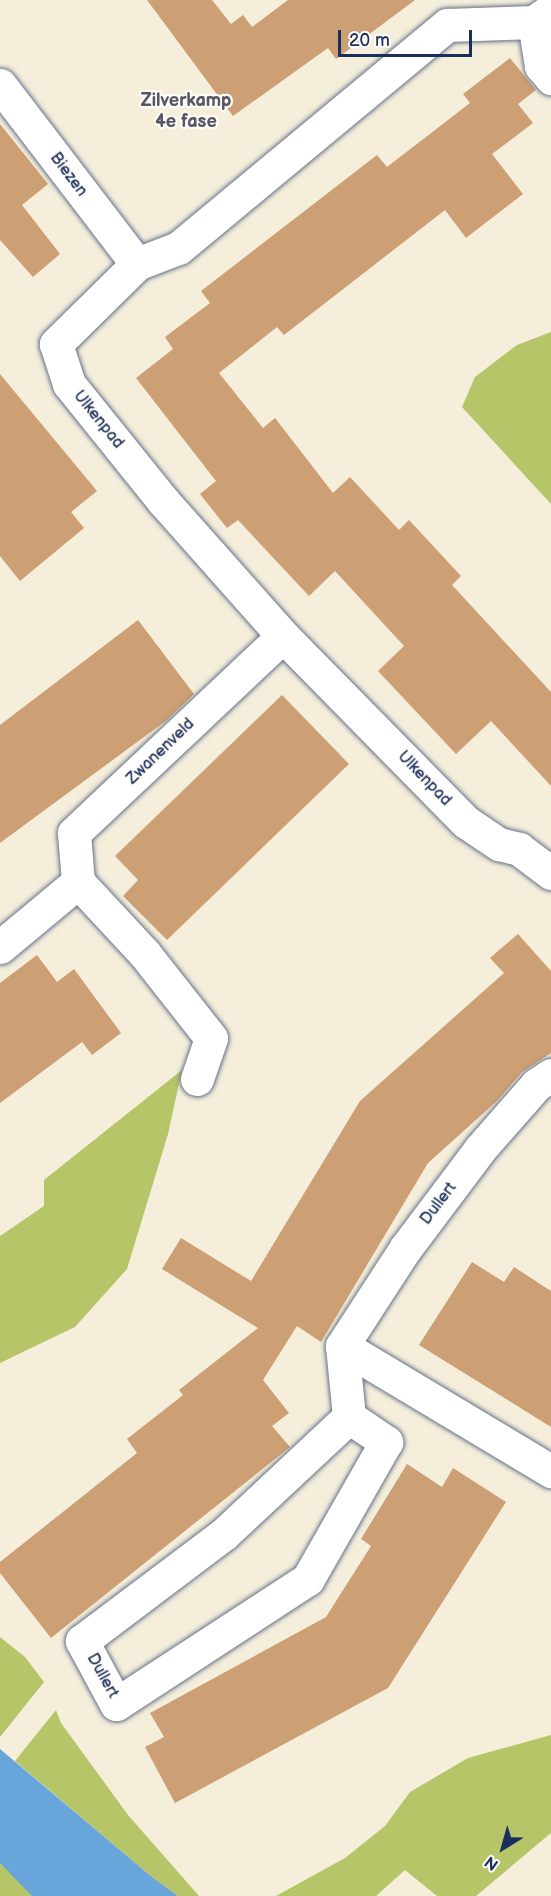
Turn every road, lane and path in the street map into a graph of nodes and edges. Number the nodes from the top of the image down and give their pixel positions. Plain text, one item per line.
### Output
1 (543, 16) edge
2 (551, 78) edge
3 (0, 85) edge
4 (137, 264) junction
5 (283, 636) junction
6 (551, 873) edge
7 (78, 882) junction
8 (0, 946) edge
9 (551, 1075) edge
10 (196, 1079) dead end
11 (342, 1346) junction
12 (349, 1417) junction
13 (551, 1471) edge

1 - 2 street, Ulkenpad
1 - 4 street, Ulkenpad
3 - 4 street, Biezen
4 - 5 street, Ulkenpad
5 - 6 street, Ulkenpad
5 - 7 street, Zwanenveld
7 - 8 street
7 - 10 street
9 - 11 street, Dullert
11 - 12 street
11 - 13 street
12 - 12 street, Dullert

